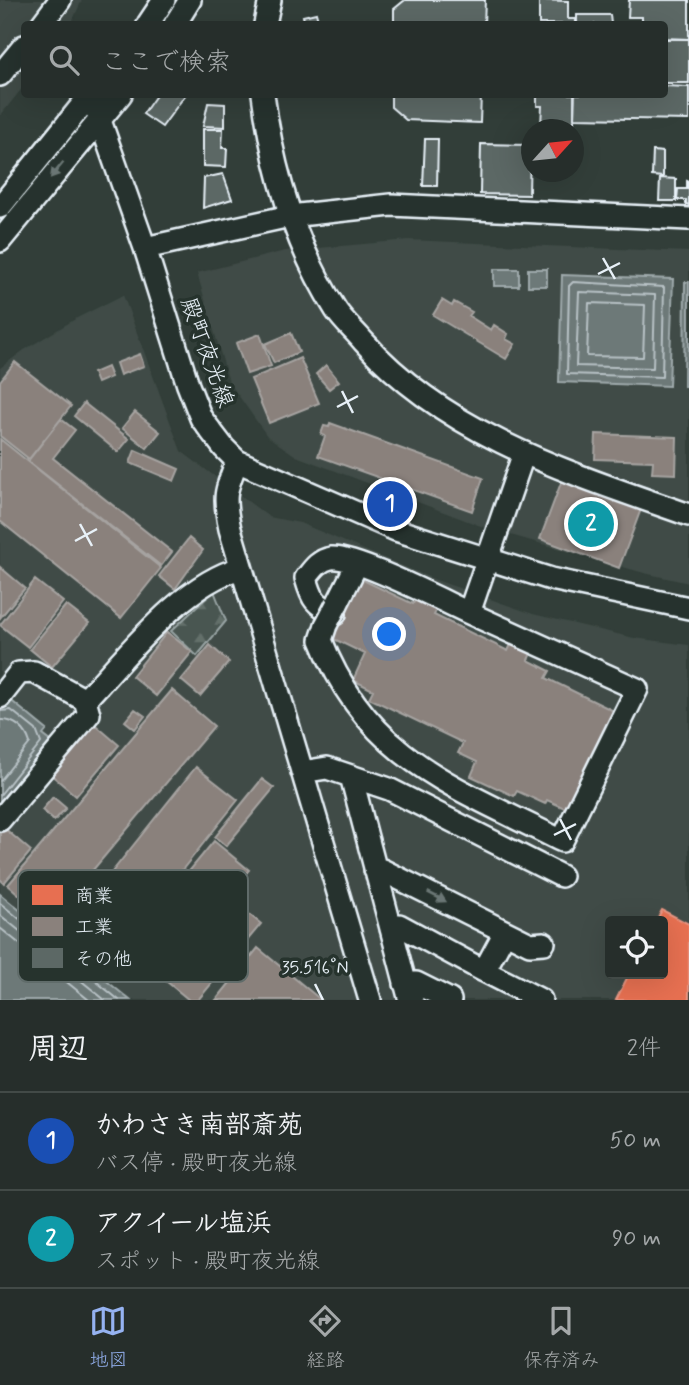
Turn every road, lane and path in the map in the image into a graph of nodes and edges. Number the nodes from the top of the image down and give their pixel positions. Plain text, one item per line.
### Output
1 (60, 0) edge
2 (164, 0) edge
3 (190, 0) edge
4 (270, 0) edge
5 (44, 21) edge
6 (150, 21) edge
7 (177, 21) edge
8 (266, 21) edge
9 (21, 50) edge
10 (0, 75) edge
11 (89, 98) edge
12 (92, 98) edge
13 (117, 98) edge
14 (264, 98) edge
15 (100, 117) junction
16 (0, 207) edge
17 (290, 216) junction
18 (689, 219) edge
19 (0, 241) edge
20 (145, 248) junction
21 (524, 453) junction
22 (237, 461) junction
23 (689, 516) edge
24 (486, 558) junction
25 (357, 564) junction
26 (241, 568) junction
27 (689, 608) edge
28 (470, 613) junction
29 (333, 614) junction
30 (0, 696) edge
31 (85, 701) junction
32 (302, 772) junction
33 (351, 776) junction
34 (0, 820) edge
35 (375, 870) junction
36 (561, 876) dead end
37 (391, 929) junction
38 (505, 932) junction
39 (544, 943) dead end
40 (485, 971) junction
41 (409, 992) edge
42 (370, 1000) edge
43 (450, 1000) edge
44 (541, 1000) edge

1 - 5 street
2 - 6 street
3 - 7 street
4 - 8 street
9 - 10 street
11 - 16 street
12 - 15 street, 殿町夜光線
13 - 15 street
14 - 17 street
15 -> 19 street
15 - 20 street, 殿町夜光線
17 - 18 street
17 - 20 street
17 - 21 street
20 - 22 street, 殿町夜光線
21 - 23 street
21 - 24 street
22 - 24 street, 殿町夜光線
22 - 26 street
24 - 27 street, 殿町夜光線
24 - 28 street
25 - 28 street
25 - 29 street
25 - 29 street
26 - 31 street
26 - 32 street
28 - 29 street
30 - 31 street
31 - 34 street
32 - 33 street
32 - 42 street
33 - 35 street
33 - 36 street
35 - 37 street
35 -> 38 street
37 - 40 street
37 - 41 street
38 - 39 street
38 - 40 street
40 - 44 street
41 - 43 street

